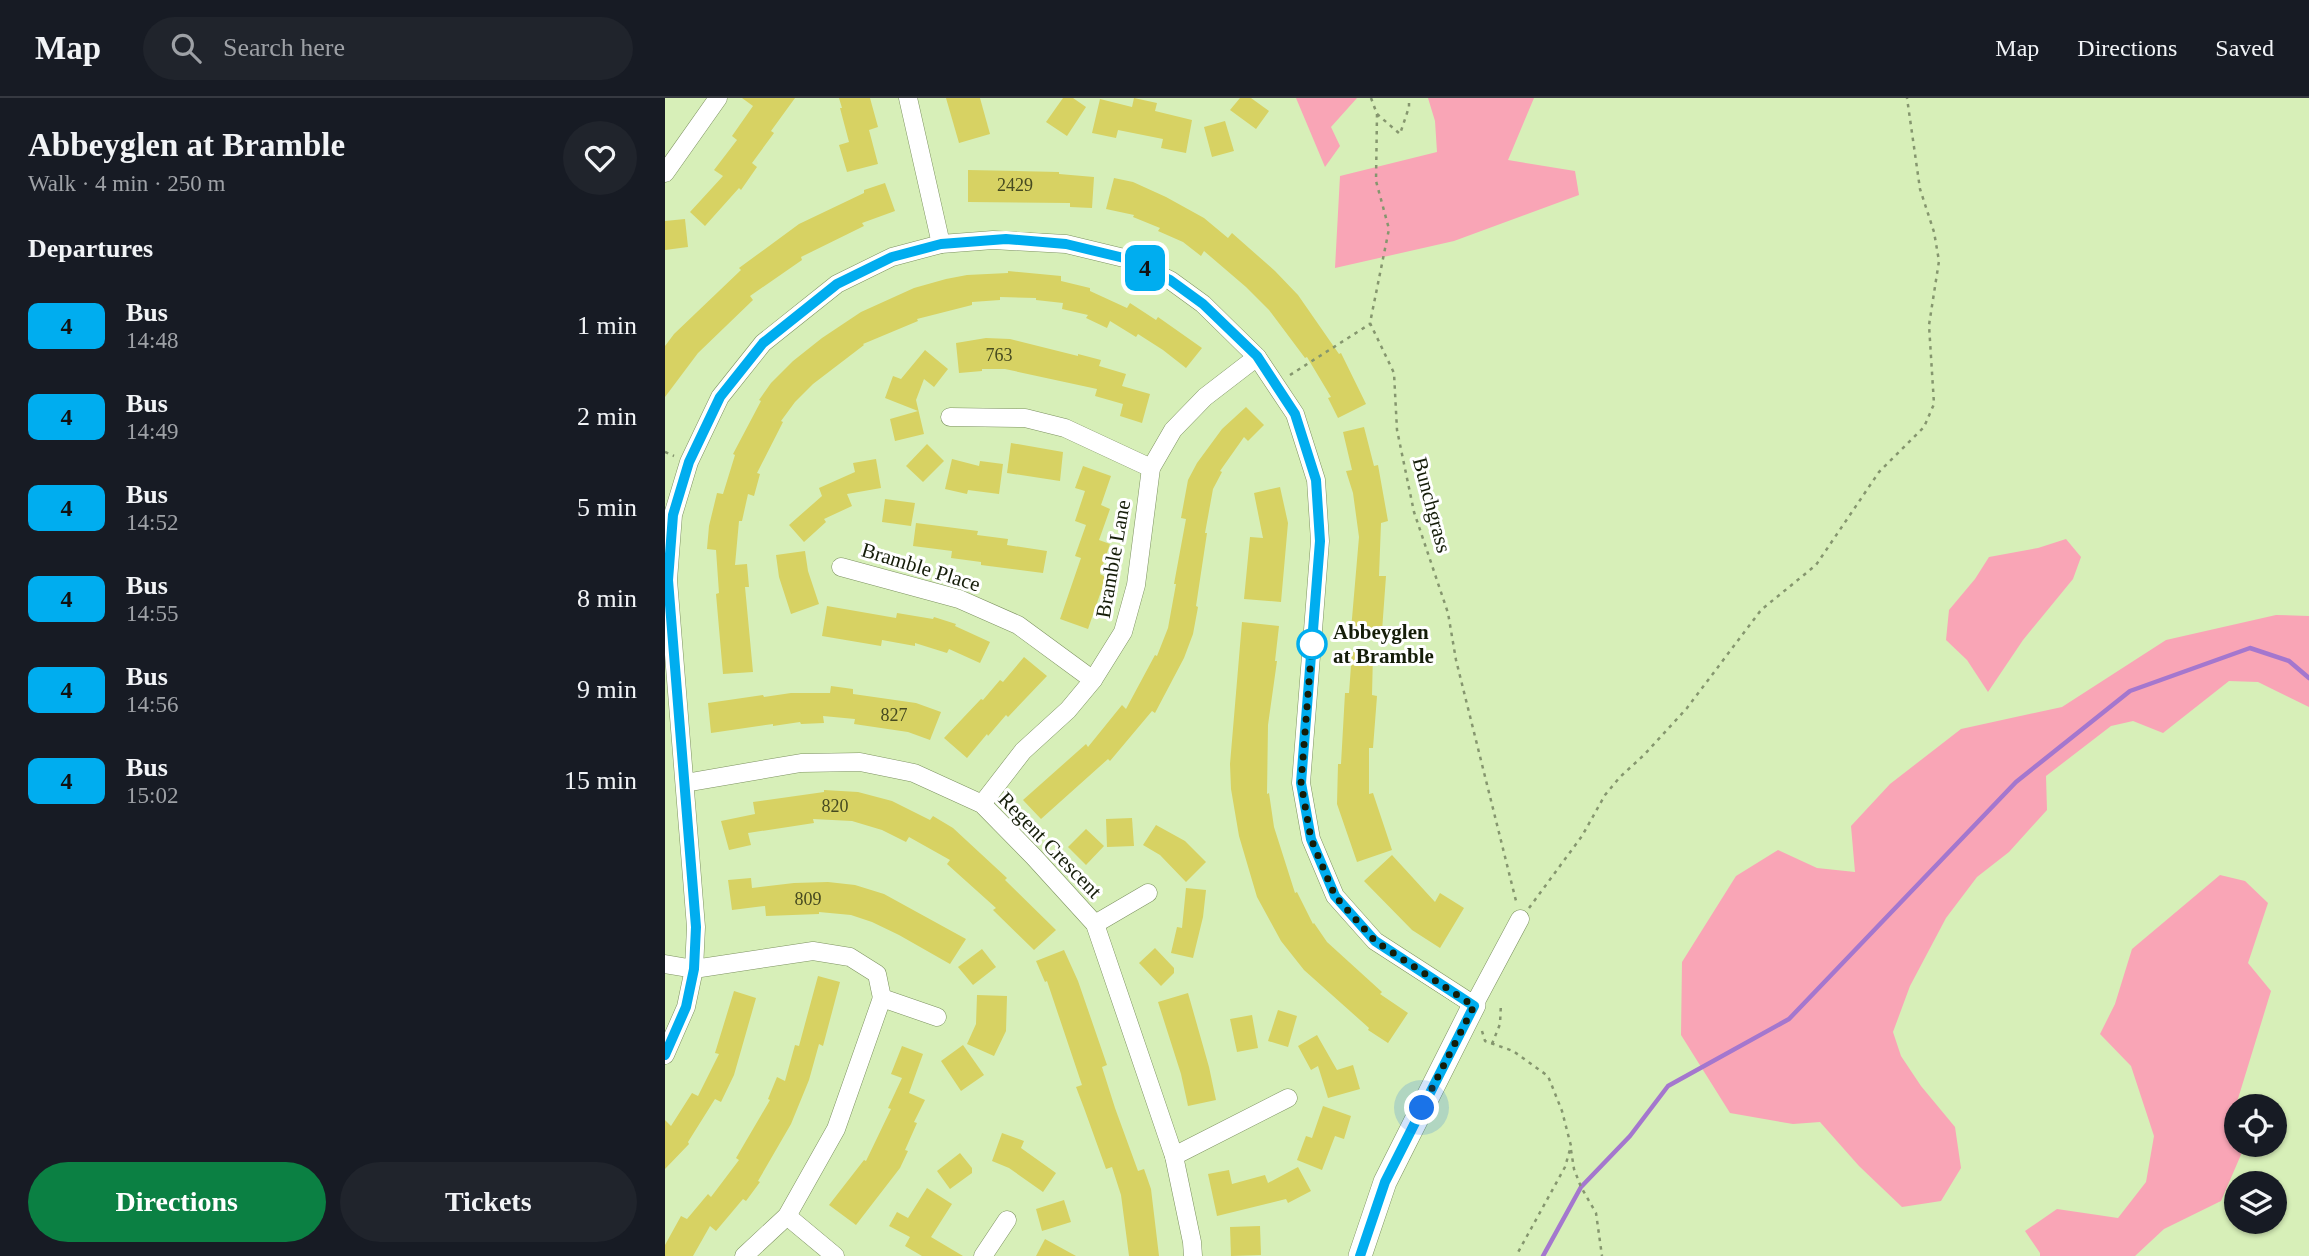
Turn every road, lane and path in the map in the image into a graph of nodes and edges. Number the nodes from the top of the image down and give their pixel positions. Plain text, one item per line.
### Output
1 (718, 98) edge
2 (908, 98) edge
3 (1371, 98) edge
4 (1409, 98) edge
5 (1907, 98) edge
6 (1377, 114) junction
7 (665, 173) edge
8 (941, 244) junction
9 (1370, 323) junction
10 (1257, 356) junction
11 (1275, 384) junction
12 (950, 417) dead end
13 (665, 452) edge
14 (674, 456) dead end
15 (1151, 468) junction
16 (841, 567) dead end
17 (670, 672) edge
18 (1093, 680) junction
19 (685, 783) junction
20 (982, 804) junction
21 (1148, 893) dead end
22 (1520, 919) junction
23 (1095, 924) junction
24 (665, 964) edge
25 (694, 969) junction
26 (882, 998) junction
27 (1501, 1003) dead end
28 (1474, 1006) junction
29 (937, 1017) dead end
30 (1492, 1044) junction
31 (665, 1055) edge
32 (1288, 1098) dead end
33 (1571, 1146) junction
34 (1174, 1156) junction
35 (786, 1216) junction
36 (1007, 1220) dead end
37 (744, 1256) edge
38 (835, 1256) edge
39 (983, 1256) edge
40 (1193, 1256) edge
41 (1360, 1256) edge
42 (1516, 1256) edge
43 (1602, 1256) edge

1 - 7 street
2 - 8 street
3 - 6 path
4 - 6 path
5 - 22 path
6 - 9 path
8 - 10 street
8 - 17 street
9 - 11 path
9 - 22 path, Bunchgrass
10 - 11 street
10 - 15 street, Bramble Lane
11 - 28 street
12 - 15 street
13 - 14 path
15 - 18 street, Bramble Lane
16 - 18 street, Bramble Place
17 - 19 street
18 - 20 street, Bramble Lane
19 - 20 street, Regent Crescent
19 - 25 street
20 - 23 street, Regent Crescent
21 - 23 street, Regent Crescent
22 - 28 street
23 - 34 street, Regent Crescent
24 - 25 street
25 - 26 street
25 - 31 street
26 - 29 street
26 - 35 street
27 - 30 path
28 - 30 path
28 - 41 street
30 - 33 path
32 - 34 street
33 - 42 path
33 - 43 path
34 - 40 street, Regent Crescent
35 - 37 street
35 - 38 street
36 - 39 street

